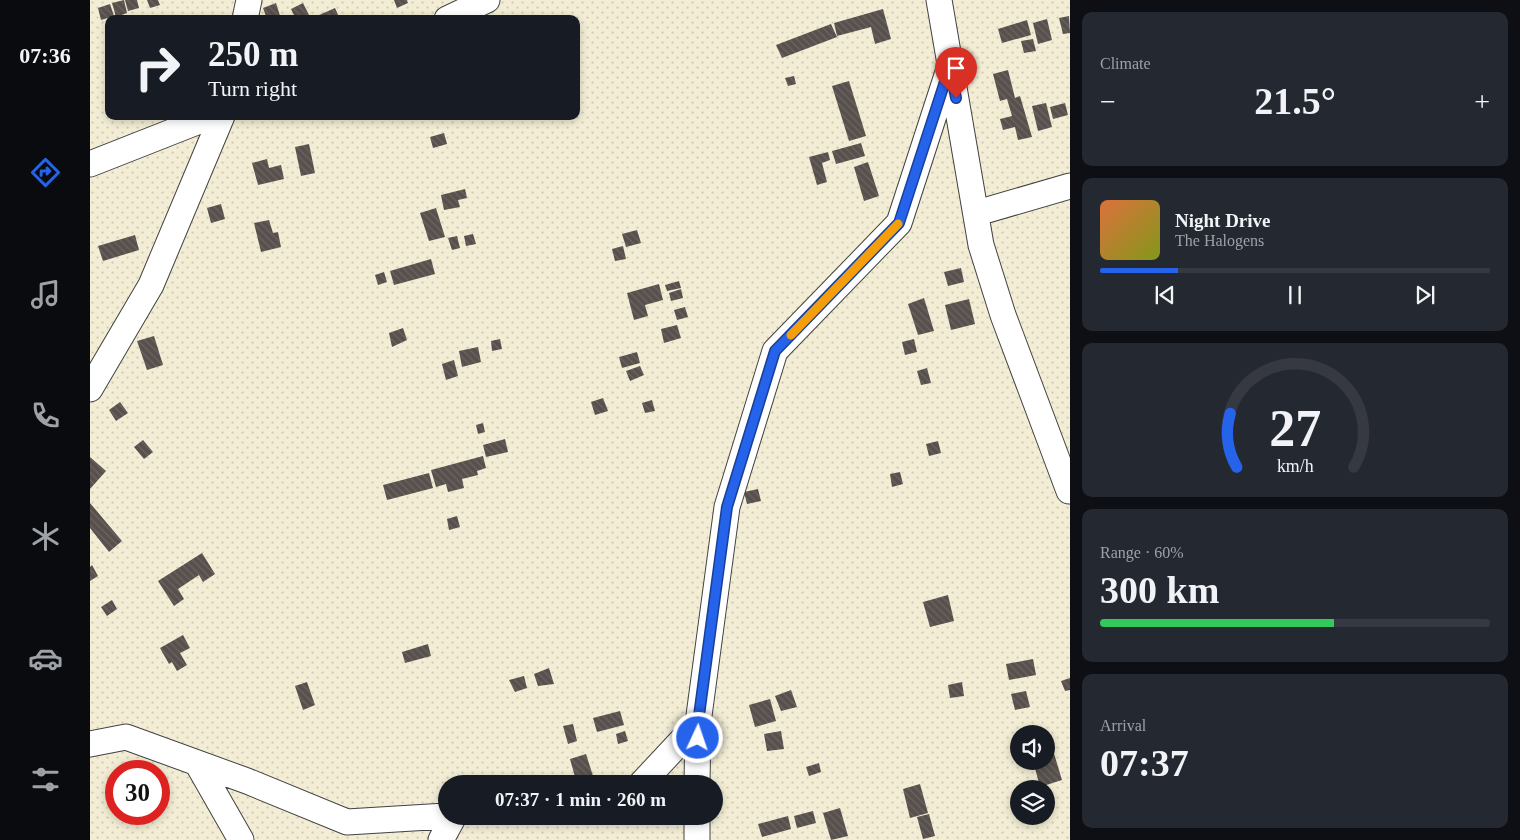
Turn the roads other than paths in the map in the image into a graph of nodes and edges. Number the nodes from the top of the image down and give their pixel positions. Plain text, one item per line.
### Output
1 (249, 0) edge
2 (938, 0) edge
3 (474, 2) edge
4 (246, 15) edge
5 (453, 15) edge
6 (950, 66) junction
7 (202, 120) edge
8 (220, 120) edge
9 (90, 164) edge
10 (1070, 186) edge
11 (977, 213) junction
12 (90, 389) edge
13 (1070, 492) edge
14 (698, 723) junction
15 (90, 744) edge
16 (197, 763) junction
17 (649, 775) edge
18 (697, 775) edge
19 (438, 816) edge
20 (449, 825) edge
21 (697, 825) edge
22 (241, 840) edge
23 (441, 840) edge
24 (697, 840) edge

1 - 4 street
2 - 6 street
3 - 5 street
6 - 11 street
6 - 14 street
7 - 9 street
8 - 12 street
10 - 11 street
11 - 13 street
14 - 17 street
14 - 18 street
15 - 16 street
16 - 19 street
16 - 22 street
20 - 23 street
21 - 24 street

